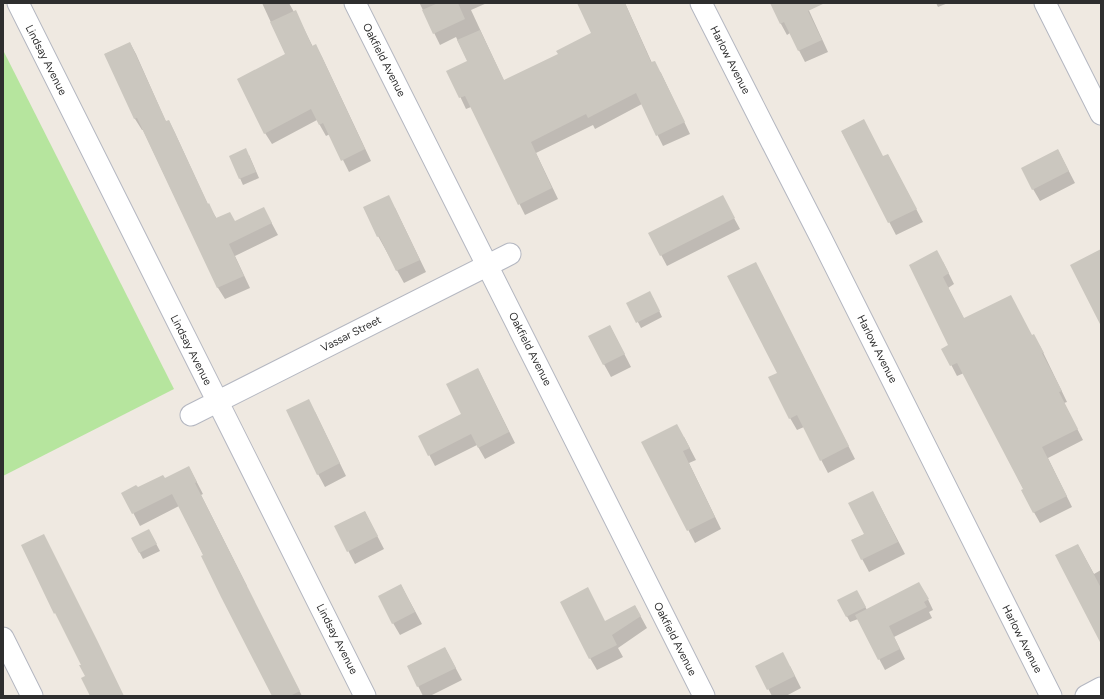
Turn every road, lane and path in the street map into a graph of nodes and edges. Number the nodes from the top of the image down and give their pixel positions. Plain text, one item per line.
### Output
1 (18, 3) edge
2 (355, 3) edge
3 (701, 3) edge
4 (1045, 3) edge
5 (1101, 114) edge
6 (510, 254) dead end
7 (488, 265) junction
8 (217, 401) junction
9 (191, 415) dead end
10 (3, 638) edge
11 (1101, 688) edge
12 (32, 696) edge
13 (365, 696) edge
14 (704, 696) edge
15 (1051, 696) edge
16 (1086, 696) edge

1 - 8 street, Lindsay Avenue
2 - 7 street, Oakfield Avenue
3 - 15 street, Harlow Avenue
4 - 5 street
6 - 7 street, Vassar Street
7 - 8 street, Vassar Street
7 - 14 street, Oakfield Avenue
8 - 9 street, Vassar Street
8 - 13 street, Lindsay Avenue
10 - 12 street
11 - 16 street

